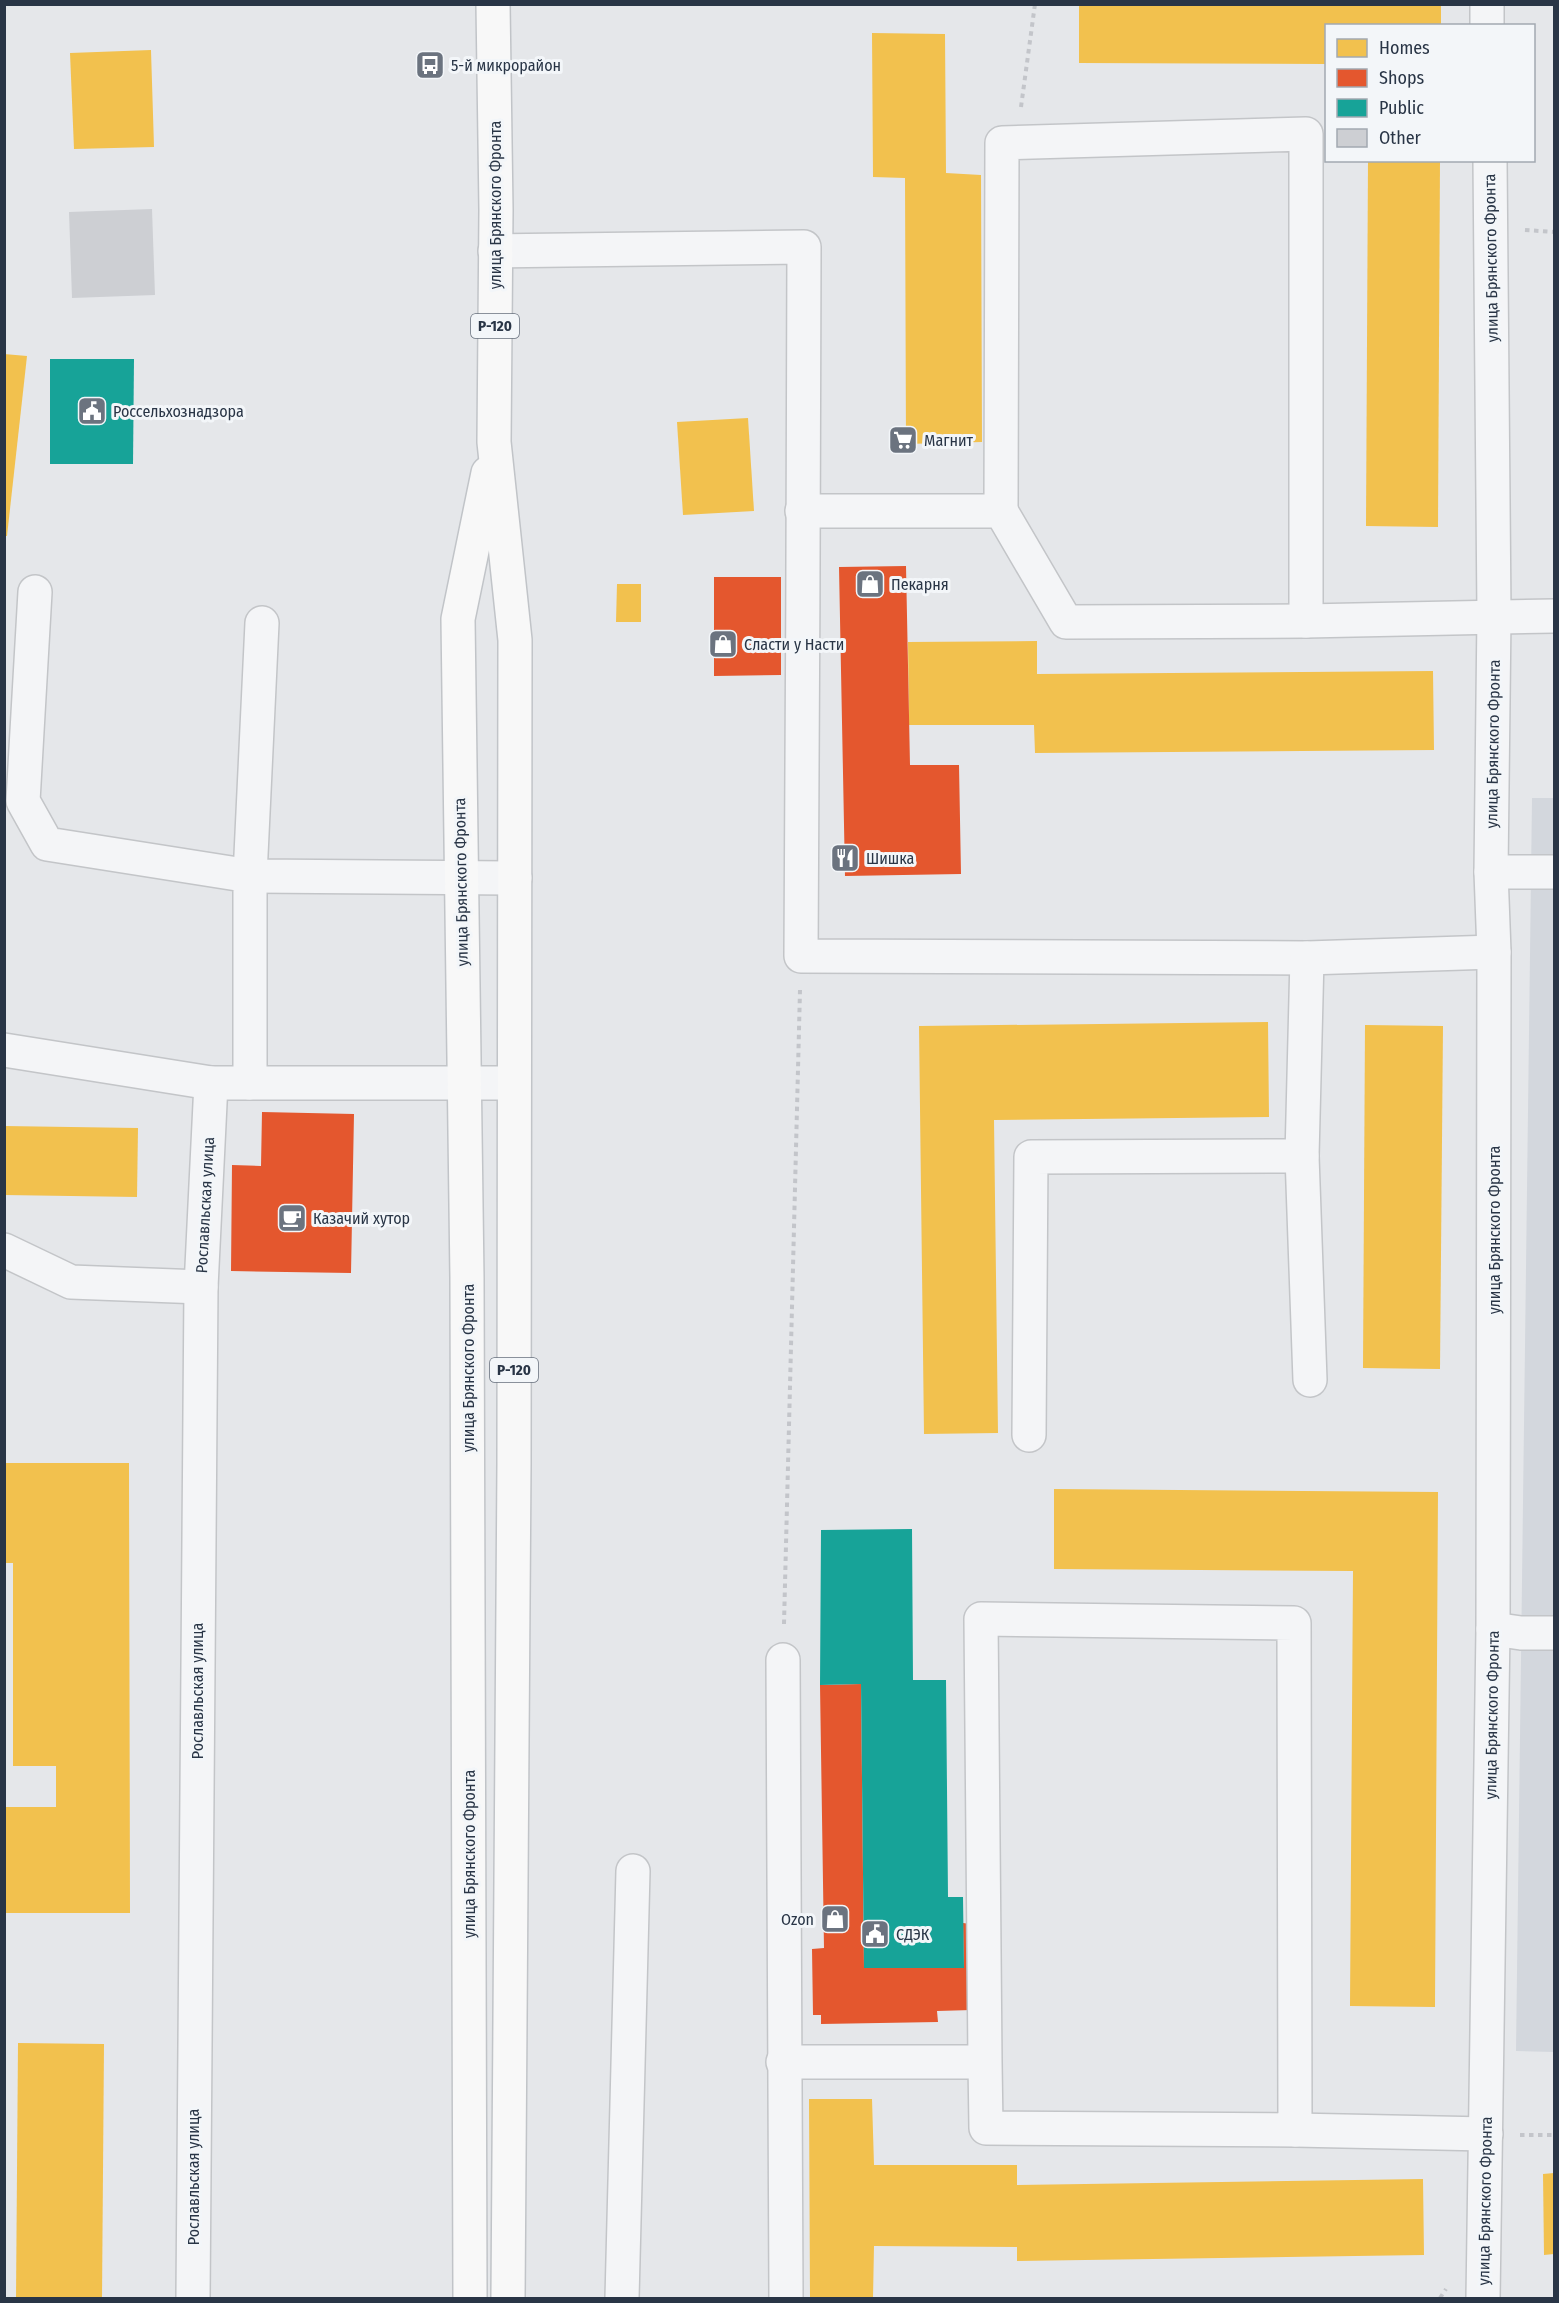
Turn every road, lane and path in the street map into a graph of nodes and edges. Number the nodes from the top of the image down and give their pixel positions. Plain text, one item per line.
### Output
1 (493, 4) edge
2 (1487, 4) edge
3 (1487, 24) edge
4 (1490, 162) edge
5 (495, 251) junction
6 (494, 442) junction
7 (802, 511) junction
8 (1001, 511) junction
9 (35, 592) dead end
10 (1494, 615) junction
11 (1554, 616) edge
12 (1306, 621) junction
13 (262, 623) dead end
14 (1491, 872) junction
15 (1554, 872) edge
16 (250, 876) junction
17 (461, 878) junction
18 (514, 878) junction
19 (1494, 952) junction
20 (801, 956) junction
21 (1307, 958) junction
22 (4, 1050) edge
23 (211, 1083) junction
24 (250, 1083) junction
25 (514, 1083) junction
26 (464, 1084) junction
27 (1302, 1156) junction
28 (4, 1250) edge
29 (201, 1287) junction
30 (1310, 1380) dead end
31 (1029, 1435) dead end
32 (1493, 1629) junction
33 (1554, 1633) edge
34 (783, 1660) joint
35 (633, 1871) dead end
36 (783, 2062) junction
37 (985, 2062) junction
38 (1295, 2130) junction
39 (1486, 2134) junction
40 (193, 2298) edge
41 (470, 2298) edge
42 (508, 2298) edge
43 (622, 2298) edge
44 (786, 2298) edge
45 (1483, 2298) edge

1 - 5 main road, улица Брянского Фронта / Р-120
2 - 3 street
4 - 10 street, улица Брянского Фронта
5 - 6 main road, улица Брянского Фронта / Р-120
5 - 7 street
6 - 17 main road, улица Брянского Фронта
6 - 18 main road, улица Брянского Фронта / Р-120
7 - 8 street
7 - 20 street
8 - 12 street
8 - 12 street
9 - 16 street
10 - 11 street
10 - 12 street
10 - 14 street, улица Брянского Фронта
13 - 16 street
14 - 15 street
14 - 19 street, улица Брянского Фронта
16 - 17 street
16 - 24 street
17 - 18 street
17 - 26 main road, улица Брянского Фронта
18 - 25 main road, улица Брянского Фронта / Р-120
19 - 21 street
19 - 32 street, улица Брянского Фронта
20 - 21 street
20 - 34 path
21 - 27 street
22 - 23 street
23 - 24 street
23 - 29 street, Рославльская улица
24 - 26 street
25 - 26 street
25 - 42 main road, улица Брянского Фронта / Р-120
26 - 41 main road, улица Брянского Фронта
27 - 30 street
27 - 31 street
28 - 29 street
29 - 40 street, Рославльская улица
32 - 33 street
32 - 39 street, улица Брянского Фронта
34 - 36 street
35 - 43 street
36 - 37 street
36 - 44 street
37 - 38 street
37 - 38 street
38 - 39 street
39 - 45 street, улица Брянского Фронта

